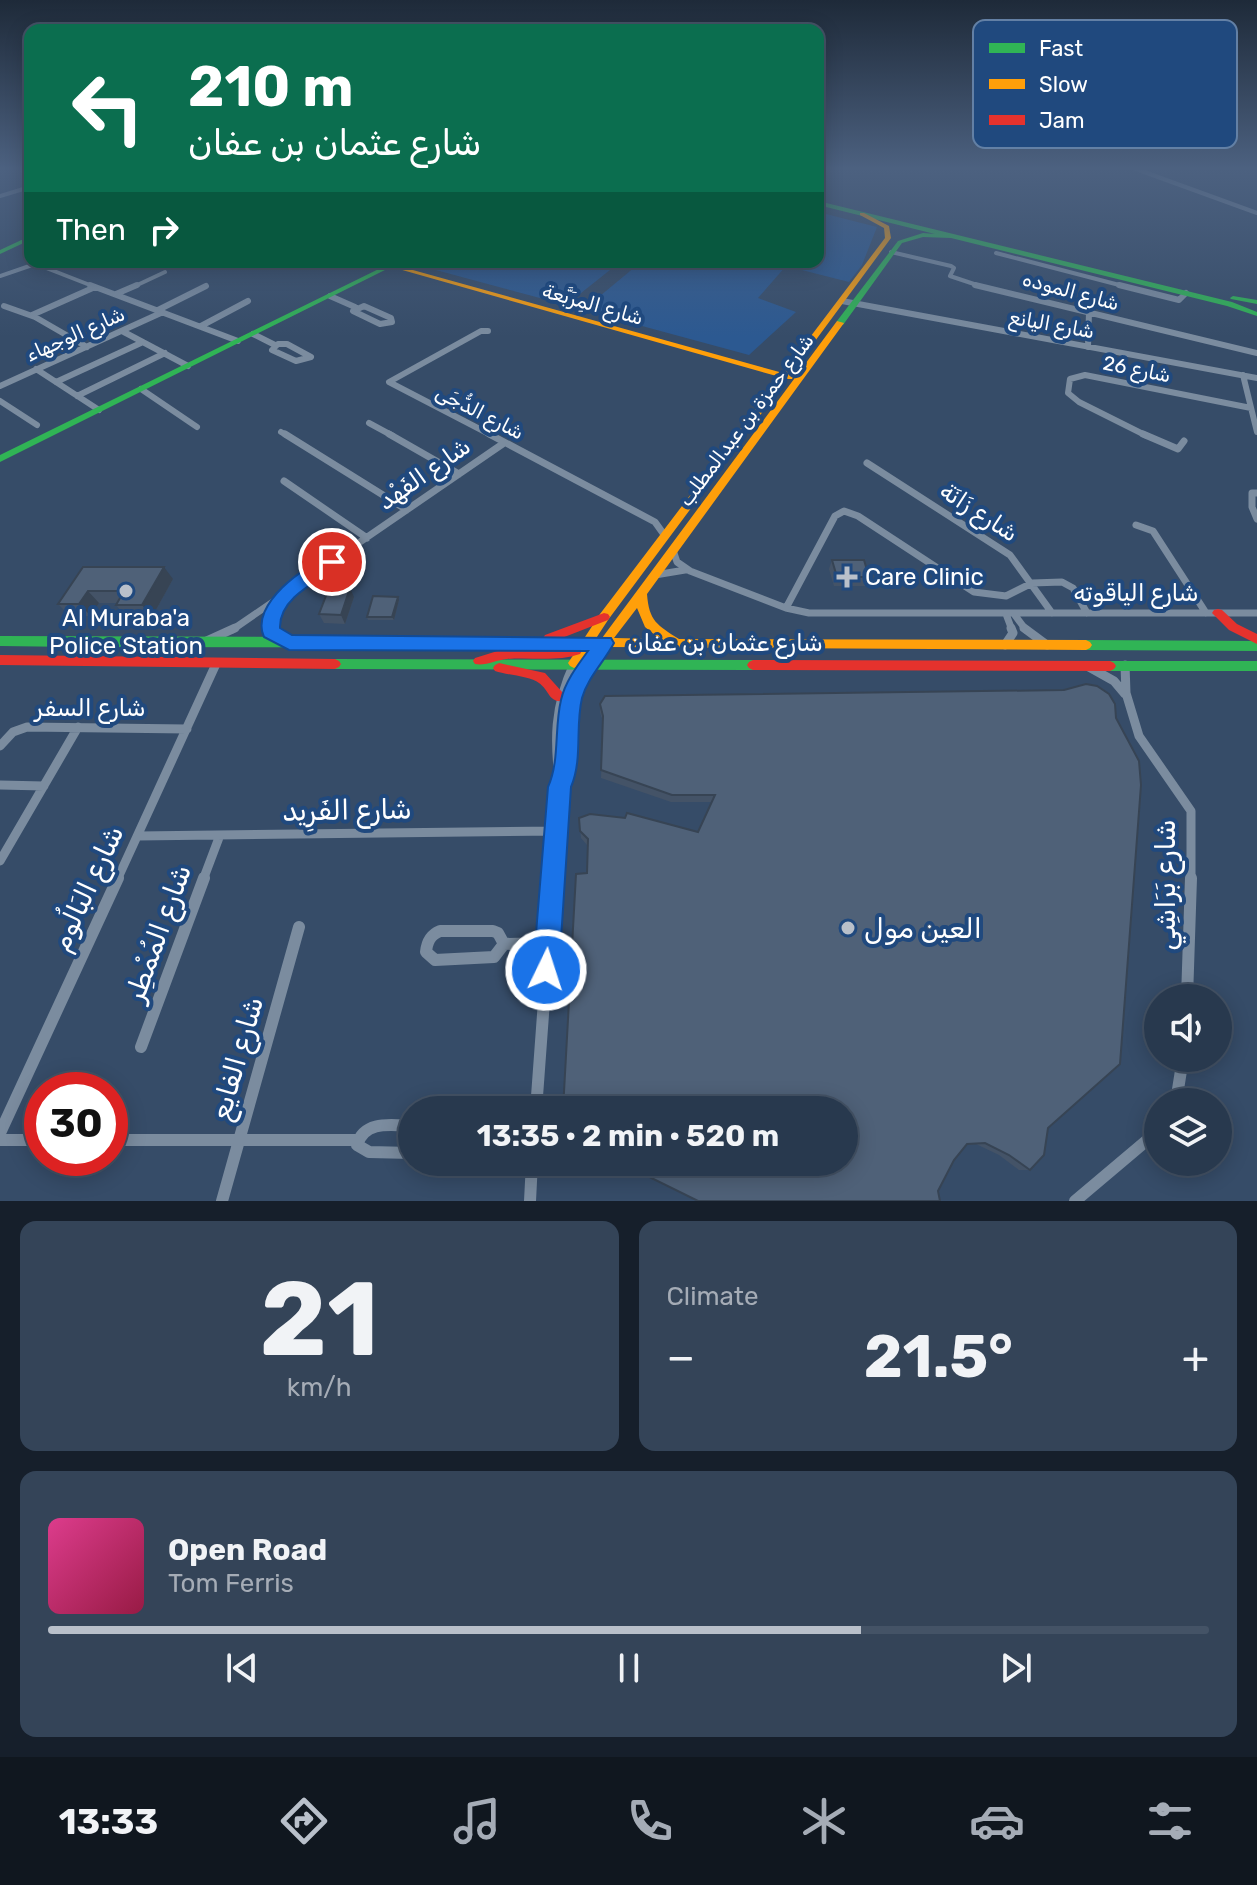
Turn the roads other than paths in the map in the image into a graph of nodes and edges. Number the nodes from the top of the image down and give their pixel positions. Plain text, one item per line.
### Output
1 (883, 225) edge
2 (907, 225) edge
3 (926, 225) edge
4 (952, 236) junction
5 (24, 239) edge
6 (0, 249) edge
7 (891, 252) junction
8 (996, 253) dead end
9 (24, 268) edge
10 (382, 268) edge
11 (399, 268) edge
12 (49, 269) edge
13 (165, 272) dead end
14 (0, 276) edge
15 (206, 286) dead end
16 (95, 287) junction
17 (1186, 293) junction
18 (116, 294) junction
19 (330, 296) junction
20 (248, 301) dead end
21 (848, 302) junction
22 (1257, 302) edge
23 (4, 306) dead end
24 (355, 307) junction
25 (160, 311) junction
26 (1089, 312) junction
27 (1257, 314) edge
28 (32, 315) junction
29 (201, 326) junction
30 (122, 331) junction
31 (488, 331) dead end
32 (253, 334) junction
33 (238, 341) junction
34 (143, 342) junction
35 (275, 345) junction
36 (87, 347) junction
37 (1088, 347) junction
38 (165, 353) junction
39 (1257, 353) edge
40 (188, 366) junction
41 (36, 369) junction
42 (1243, 375) junction
43 (794, 376) junction
44 (1257, 378) edge
45 (56, 382) junction
46 (0, 386) edge
47 (141, 389) junction
48 (77, 396) junction
49 (0, 401) edge
50 (1251, 408) junction
51 (99, 410) junction
52 (369, 423) dead end
53 (37, 425) dead end
54 (197, 427) dead end
55 (281, 432) dead end
56 (1257, 432) edge
57 (1184, 441) dead end
58 (504, 443) junction
59 (0, 459) edge
60 (867, 463) dead end
61 (459, 474) junction
62 (284, 481) dead end
63 (1257, 493) edge
64 (407, 510) junction
65 (1257, 519) edge
66 (677, 520) junction
67 (655, 522) junction
68 (1136, 525) dead end
69 (665, 536) junction
70 (367, 538) junction
71 (673, 550) junction
72 (690, 571) junction
73 (655, 575) junction
74 (1032, 583) junction
75 (642, 592) junction
76 (283, 597) junction
77 (786, 608) junction
78 (1052, 613) junction
79 (1087, 613) junction
80 (1212, 613) junction
81 (1257, 613) edge
82 (1010, 614) junction
83 (604, 617) junction
84 (1257, 639) edge
85 (0, 641) edge
86 (581, 642) junction
87 (289, 643) junction
88 (533, 643) junction
89 (605, 643) junction
90 (678, 643) junction
91 (197, 645) junction
92 (1005, 645) junction
93 (1048, 645) junction
94 (1257, 646) edge
95 (0, 660) edge
96 (475, 663) junction
97 (574, 663) junction
98 (216, 664) junction
99 (589, 664) junction
100 (1125, 665) junction
101 (1257, 666) edge
102 (1089, 667) junction
103 (1125, 695) junction
104 (559, 697) junction
105 (78, 727) junction
106 (187, 729) junction
107 (0, 746) edge
108 (0, 785) edge
109 (44, 786) junction
110 (560, 787) junction
111 (556, 831) junction
112 (220, 835) junction
113 (138, 836) junction
114 (0, 861) edge
115 (299, 927) dead end
116 (548, 943) junction
117 (504, 944) junction
118 (1187, 984) edge
119 (141, 1047) dead end
120 (537, 1096) edge
121 (398, 1126) edge
122 (0, 1133) edge
123 (0, 1140) edge
124 (24, 1140) edge
125 (128, 1140) edge
126 (239, 1140) junction
127 (357, 1140) junction
128 (1144, 1143) edge
129 (398, 1153) edge
130 (531, 1176) edge
131 (222, 1201) edge
132 (530, 1201) edge
133 (1075, 1201) edge

1 - 21 main road, شارع حمزة بن عبدالمطلب
2 - 4 main road
3 - 22 main road
4 - 7 main road, شارع حمزة بن عبدالمطلب
4 - 17 main road
5 - 6 main road
7 - 21 main road, شارع حمزة بن عبدالمطلب
7 - 26 street, شارع الموده
8 - 17 street
9 - 14 street
10 - 19 main road
11 - 43 main road, شارع المِرَبَّعة
12 - 16 street
13 - 18 street
15 - 25 street, شارع الوجهاء
16 - 18 street
16 - 28 street
17 - 27 main road
18 - 25 street
19 - 24 street
19 - 32 main road
20 - 29 street
21 - 37 street, شارع اليانع
21 - 43 main road, شارع حمزة بن عبدالمطلب
23 - 28 street
24 - 24 street
25 - 29 street
25 - 30 street, شارع الوجهاء
26 - 37 street
26 - 39 street, شارع الموده
28 - 36 street
29 - 33 street
30 - 34 street
30 - 36 street, شارع الوجهاء
31 - 58 street, شارع الدُّجَى
32 - 33 main road
32 - 35 street
33 - 40 main road
34 - 38 street
34 - 45 street
35 - 35 street
36 - 41 street, شارع الوجهاء
37 - 42 street, شارع اليانع
38 - 40 street
38 - 48 street
40 - 47 main road
41 - 45 street
41 - 46 street, شارع الوجهاء
42 - 44 street, شارع اليانع
42 - 50 street
43 - 66 main road, شارع حمزة بن عبدالمطلب
43 - 71 main road, شارع حمزة بن عبدالمطلب
45 - 48 street
47 - 51 main road
47 - 54 street
48 - 51 street
49 - 53 street
50 - 56 street
50 - 57 street, شارع 26
51 - 59 main road
52 - 61 street
55 - 64 street
58 - 61 street, شارع الفَهْد
58 - 67 street, شارع الدُّجَى
60 - 74 street, شارع زَانَة
61 - 64 street, شارع الفَهْد
62 - 70 street, شارع الفَهْد
63 - 65 street
64 - 70 street, شارع الفَهْد
66 - 67 street
66 - 69 main road, شارع حمزة بن عبدالمطلب
67 - 69 street, شارع الدُّجَى
68 - 80 street
69 - 83 main road, شارع حمزة بن عبدالمطلب
70 - 76 street, شارع الفَهْد
71 - 72 street, شارع الياقوته
71 - 73 main road, شارع حمزة بن عبدالمطلب
72 - 73 street, شارع الياقوته
72 - 77 street, شارع الياقوته
73 - 75 main road, شارع حمزة بن عبدالمطلب
74 - 77 street
74 - 78 street, شارع زَانَة
74 - 79 street
75 - 89 main road, شارع حمزة بن عبدالمطلب
75 - 90 main road
76 - 87 street
76 - 91 street, شارع الفَهْد
77 - 82 street, شارع الياقوته
78 - 79 street, شارع الياقوته
78 - 82 street, شارع الياقوته
79 - 80 street, شارع الياقوته
80 - 81 street, شارع الياقوته
80 - 84 main road
82 - 92 street
82 - 93 street
83 - 86 main road, شارع حمزة بن عبدالمطلب
83 - 88 main road
85 - 91 main road, شارع عثمان بن عفان
86 - 88 main road, شارع عثمان بن عفان
86 - 89 main road, شارع عثمان بن عفان
86 - 96 main road
86 - 97 main road, شارع حمزة بن عبدالمطلب
87 - 88 main road, شارع عثمان بن عفان
87 - 91 main road, شارع عثمان بن عفان
89 - 90 main road, شارع عثمان بن عفان
89 - 99 main road, شارع حمزة بن عبدالمطلب
90 - 92 main road, شارع عثمان بن عفان
92 - 93 main road, شارع عثمان بن عفان
93 - 94 main road, شارع عثمان بن عفان
95 - 98 main road, شارع عثمان بن عفان
96 - 97 main road, شارع عثمان بن عفان
96 - 98 main road, شارع عثمان بن عفان
96 - 104 main road
97 - 99 main road, شارع عثمان بن عفان
97 - 104 street
98 - 106 street, شارع البَالُوم
99 - 102 main road, شارع عثمان بن عفان
99 - 110 street
100 - 101 main road, شارع عثمان بن عفان
100 - 102 main road, شارع عثمان بن عفان
100 - 103 street, شارع بَرَاشِي
102 - 103 street
103 - 118 street, شارع بَرَاشِي
104 - 110 street
105 - 106 street, شارع السفر
105 - 107 street, شارع السفر
105 - 109 street
106 - 113 street, شارع البَالُوم
108 - 109 street
109 - 114 street
110 - 111 street
111 - 112 street, شارع الفَرِيد
111 - 116 street
112 - 113 street, شارع الفَرِيد
112 - 119 street, شارع المُمْطِر
113 - 122 street, شارع البَالُوم
115 - 126 street, شارع الفايع
116 - 117 street
116 - 120 street
117 - 117 street
121 - 127 street
123 - 124 street
125 - 126 street
126 - 127 street
126 - 131 street, شارع الفايع
127 - 129 street
128 - 133 street
130 - 132 street

